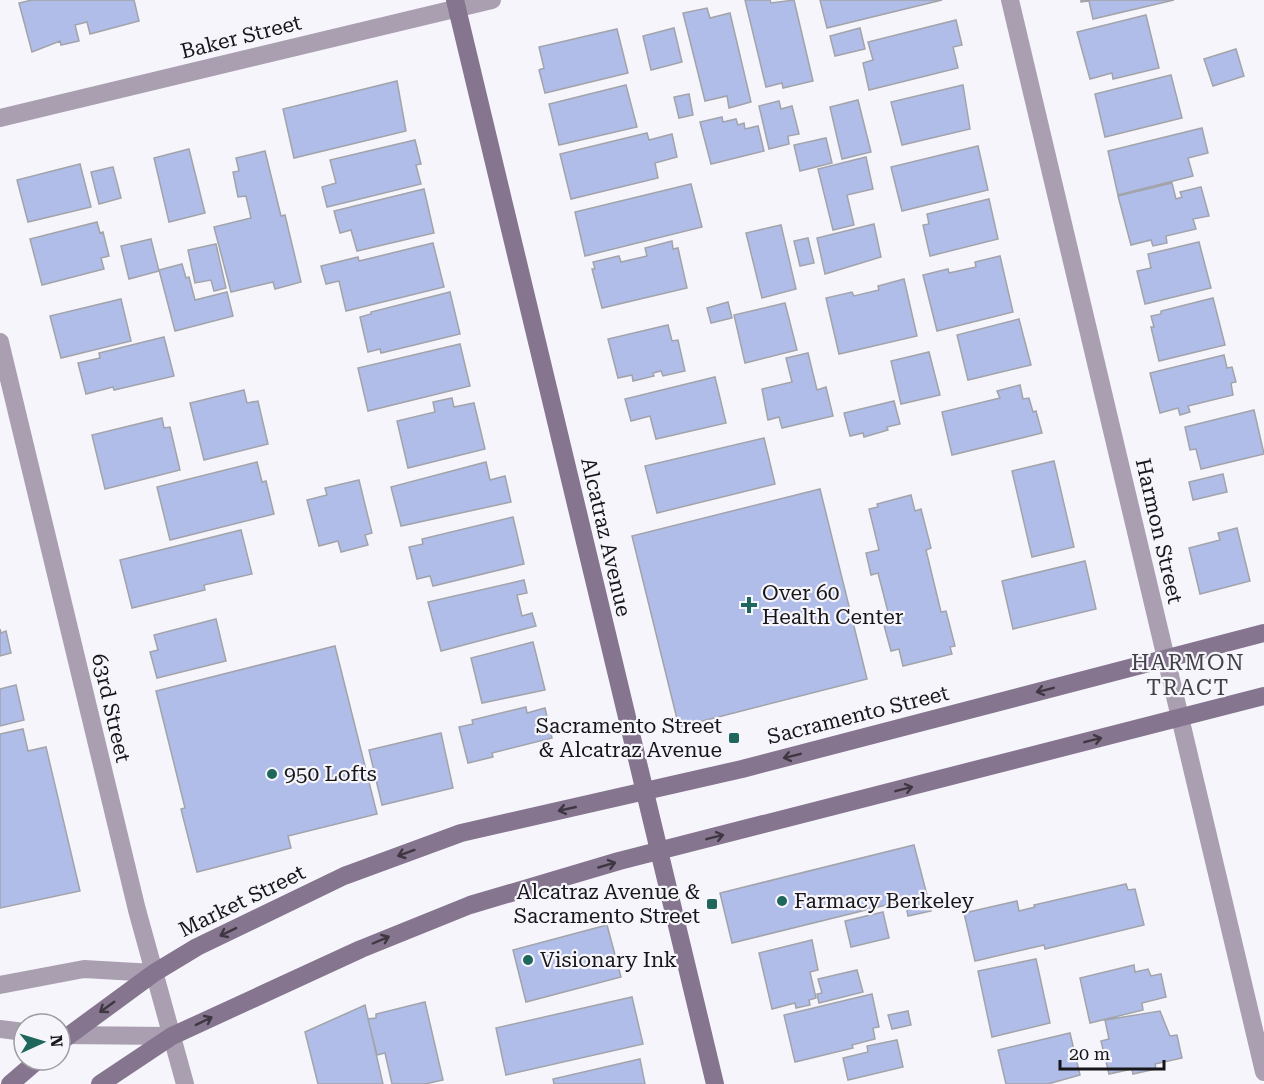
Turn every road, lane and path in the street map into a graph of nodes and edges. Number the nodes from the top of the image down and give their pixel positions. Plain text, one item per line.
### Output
1 (492, 0) edge
2 (1010, 0) edge
3 (456, 4) edge
4 (0, 118) edge
5 (0, 342) edge
6 (1264, 633) edge
7 (1166, 659) junction
8 (1264, 696) edge
9 (1181, 718) junction
10 (645, 792) junction
11 (461, 833) joint
12 (658, 851) junction
13 (154, 973) junction
14 (0, 985) edge
15 (72, 1031) edge
16 (172, 1036) junction
17 (72, 1037) edge
18 (24, 1072) edge
19 (1264, 1072) edge
20 (10, 1084) edge
21 (100, 1084) edge
22 (185, 1084) edge
23 (715, 1084) edge

1 - 3 street, Baker Street
2 - 7 street, Harmon Street
3 - 4 street, Baker Street
3 - 10 street, Alcatraz Avenue
5 - 13 street, 63rd Street
6 - 7 street, Sacramento Street
7 - 9 street, Harmon Street
7 -> 10 street, Sacramento Street
8 - 9 street
12 -> 9 street
9 - 19 street, Harmon Street
10 -> 11 street, Sacramento Street
10 - 12 street, Alcatraz Avenue
11 -> 13 street, Market Street
16 -> 12 street
12 - 23 street, Alcatraz Avenue
13 - 14 street
13 -> 15 street, Market Street
13 - 16 street, 63rd Street
16 - 17 street
16 - 21 street
16 - 22 street, 63rd Street
18 - 20 street

